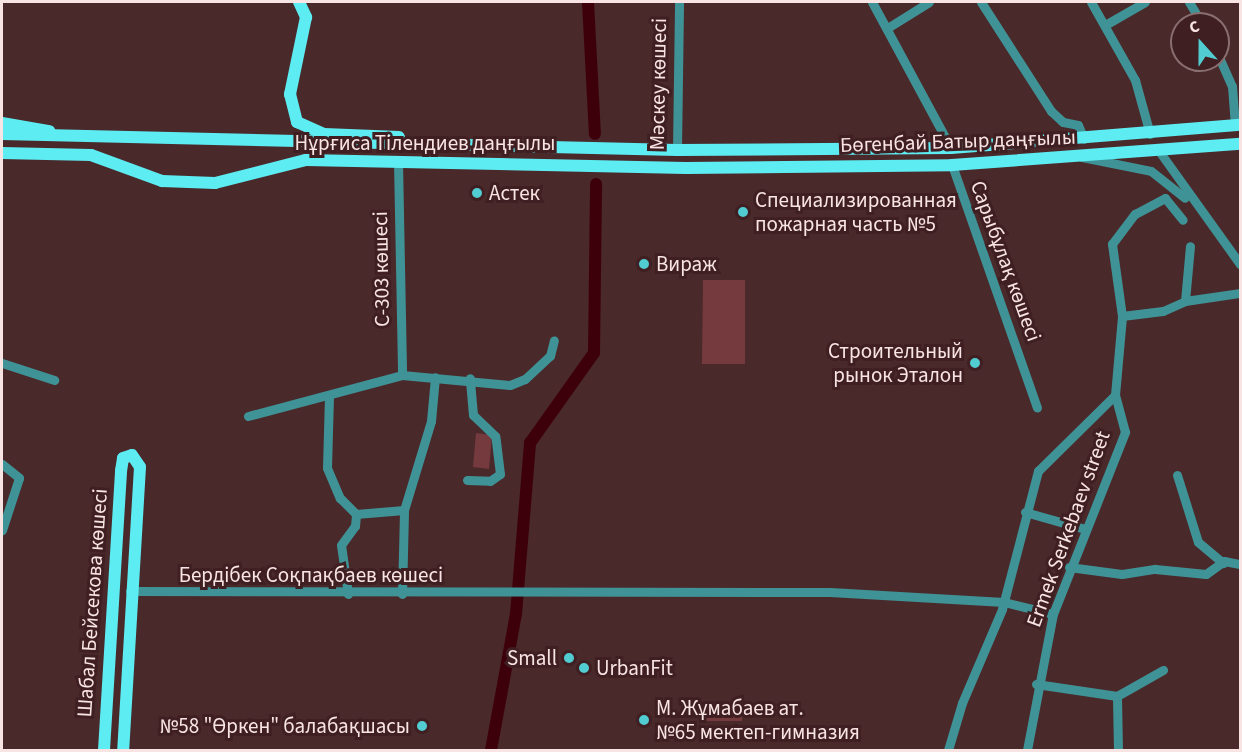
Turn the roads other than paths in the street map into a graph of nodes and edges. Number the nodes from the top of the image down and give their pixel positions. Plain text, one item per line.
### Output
1 (299, 2) edge
2 (679, 2) edge
3 (872, 2) edge
4 (929, 2) edge
5 (981, 2) edge
6 (1091, 2) edge
7 (1145, 2) edge
8 (1105, 25) junction
9 (889, 27) junction
10 (1226, 72) edge
11 (2, 123) edge
12 (1238, 125) edge
13 (2, 134) edge
14 (1150, 134) junction
15 (64, 136) junction
16 (92, 138) junction
17 (1084, 139) junction
18 (407, 143) junction
19 (1240, 144) edge
20 (529, 146) junction
21 (951, 148) junction
22 (676, 150) junction
23 (1159, 151) junction
24 (2, 153) edge
25 (91, 155) junction
26 (1082, 157) junction
27 (398, 161) junction
28 (529, 162) junction
29 (952, 165) junction
30 (676, 168) junction
31 (1194, 205) junction
32 (1184, 220) dead end
33 (1190, 246) dead end
34 (1240, 264) edge
35 (1240, 293) edge
36 (1185, 301) junction
37 (1122, 316) junction
38 (554, 340) dead end
39 (2, 363) edge
40 (402, 375) junction
41 (435, 377) junction
42 (470, 378) junction
43 (54, 380) dead end
44 (1115, 395) junction
45 (329, 396) junction
46 (1036, 408) dead end
47 (248, 416) dead end
48 (2, 464) edge
49 (1177, 475) dead end
50 (467, 480) dead end
51 (404, 510) junction
52 (1025, 512) junction
53 (356, 514) junction
54 (1085, 529) junction
55 (2, 530) edge
56 (1223, 563) junction
57 (1240, 564) edge
58 (1069, 567) junction
59 (130, 591) junction
60 (348, 594) junction
61 (402, 594) junction
62 (1004, 602) junction
63 (1053, 614) junction
64 (1163, 670) dead end
65 (1036, 684) junction
66 (1118, 696) junction
67 (104, 750) edge
68 (123, 750) edge
69 (948, 750) edge
70 (1027, 750) edge
71 (1118, 750) edge

1 - 18 main road
2 - 22 street, Мәскеу көшесі
3 - 9 street, Сарыбұлақ көшесі
4 - 9 street
5 - 17 street
6 - 8 street
7 - 8 street
8 - 14 street
9 - 21 street, Сарыбұлақ көшесі
10 - 12 street
11 - 15 main road
12 - 14 main road, Бөгенбай Батыр даңғылы
13 - 15 main road, Нұрғиса Тілендиев даңғылы
14 - 17 main road, Бөгенбай Батыр даңғылы
14 - 23 main road
15 - 16 main road, Нұрғиса Тілендиев даңғылы
16 - 18 main road, Нұрғиса Тілендиев даңғылы
16 - 25 main road
17 - 21 main road, Бөгенбай Батыр даңғылы
18 - 20 main road, Нұрғиса Тілендиев даңғылы
19 - 23 main road, Бөгенбай Батыр даңғылы
20 - 22 main road, Нұрғиса Тілендиев даңғылы
20 - 28 main road
21 - 22 main road, Бөгенбай Батыр даңғылы
21 - 29 main road, Сарыбұлақ көшесі
22 - 30 main road, Мәскеу көшесі
23 - 26 main road, Бөгенбай Батыр даңғылы
23 - 31 street
24 - 25 main road, Нұрғиса Тілендиев даңғылы
25 - 27 main road, Нұрғиса Тілендиев даңғылы
26 - 29 main road, Бөгенбай Батыр даңғылы
26 - 31 street
27 - 28 main road, Нұрғиса Тілендиев даңғылы
27 - 40 street, С-303 көшесі
28 - 30 main road, Нұрғиса Тілендиев даңғылы
29 - 30 main road, Бөгенбай Батыр даңғылы
29 - 46 street, Сарыбұлақ көшесі
31 - 34 street
32 - 37 street, Ermek Serkebaev street
33 - 36 street
35 - 36 street
36 - 37 street
37 - 44 street, Ermek Serkebaev street
38 - 42 street
39 - 43 street
40 - 41 street
40 - 45 street
41 - 42 street
41 - 51 street
42 - 50 street
44 - 52 street
44 - 54 street, Ermek Serkebaev street
45 - 47 street
45 - 53 street
48 - 55 street
49 - 56 street
51 - 53 street
51 - 61 street
52 - 54 street
52 - 62 street
53 - 60 street
54 - 58 street, Ermek Serkebaev street
56 - 57 street
56 - 58 street
58 - 63 street, Ermek Serkebaev street
59 - 60 street, Бердібек Соқпақбаев көшесі
59 - 67 main road, Шабал Бейсекова көшесі
59 - 68 main road, Шабал Бейсекова көшесі
60 - 61 street, Бердібек Соқпақбаев көшесі
61 - 62 street, Бердібек Соқпақбаев көшесі
62 - 63 street
62 - 69 street
63 - 65 street, Ermek Serkebaev street
64 - 66 street
65 - 66 street
65 - 70 street, Ermek Serkebaev street
66 - 71 street

